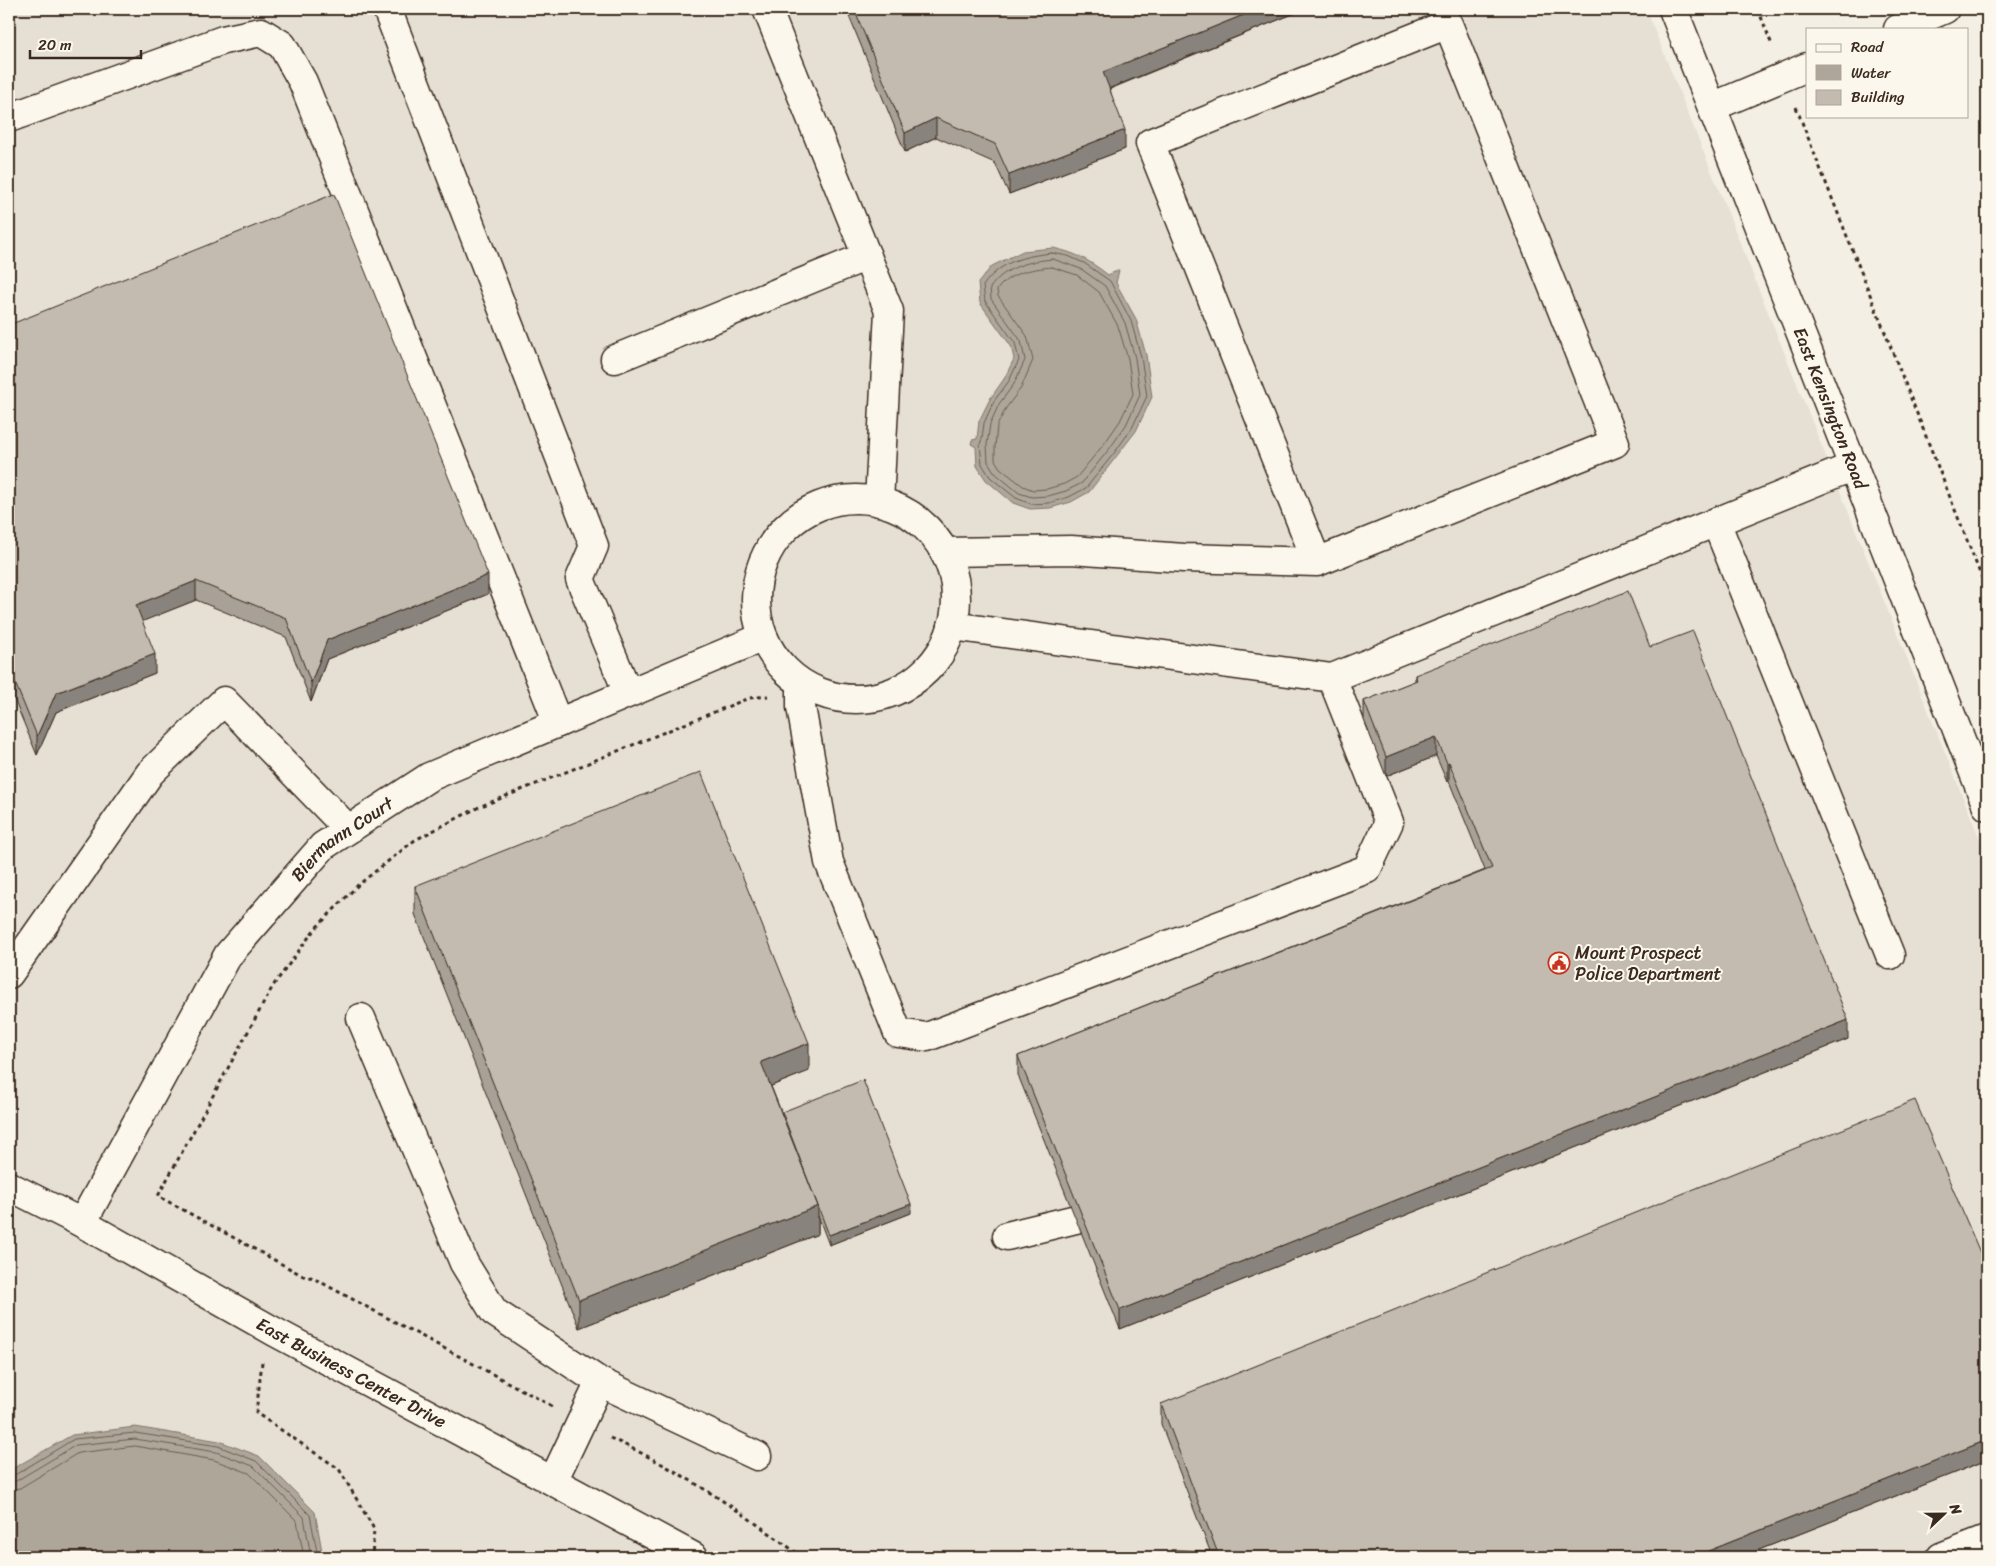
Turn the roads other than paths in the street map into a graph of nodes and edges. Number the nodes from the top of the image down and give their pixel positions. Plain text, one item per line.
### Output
1 (387, 9) edge
2 (767, 9) edge
3 (1674, 9) edge
4 (1946, 9) edge
5 (1900, 28) edge
6 (1796, 72) edge
7 (1712, 107) junction
8 (9, 118) edge
9 (867, 256) junction
10 (615, 359) dead end
11 (1854, 466) junction
12 (879, 502) junction
13 (1716, 522) junction
14 (944, 552) junction
15 (1317, 562) junction
16 (952, 626) junction
17 (763, 637) junction
18 (1332, 678) junction
19 (628, 693) junction
20 (801, 695) junction
21 (558, 723) junction
22 (1987, 806) edge
23 (348, 829) junction
24 (1890, 955) dead end
25 (9, 974) edge
26 (361, 1018) dead end
27 (9, 1186) edge
28 (1076, 1219) edge
29 (82, 1223) junction
30 (1007, 1236) dead end
31 (600, 1382) junction
32 (757, 1456) dead end
33 (553, 1481) junction
34 (1987, 1539) edge
35 (694, 1557) edge
36 (1941, 1557) edge

1 - 19 street
2 - 9 street
3 - 7 street, East Kensington Road
4 - 5 street
6 - 7 street
7 - 11 street, East Kensington Road
8 - 21 street
9 - 10 street
9 - 12 street
11 - 13 street
11 - 22 street, East Kensington Road
12 - 14 street
12 - 17 street
13 - 18 street
13 - 24 street
14 - 15 street
14 - 16 street
15 - 15 street
16 - 18 street
16 - 20 street
17 - 19 street, Biermann Court
17 - 20 street
18 - 20 street
19 - 21 street, Biermann Court
21 - 23 street, Biermann Court
23 - 25 street
23 - 29 street, Biermann Court
26 - 31 street
27 - 29 street, East Business Center Drive
28 - 30 street
29 - 33 street, East Business Center Drive
31 - 32 street
31 - 33 street
33 - 35 street, East Business Center Drive
34 - 36 street

